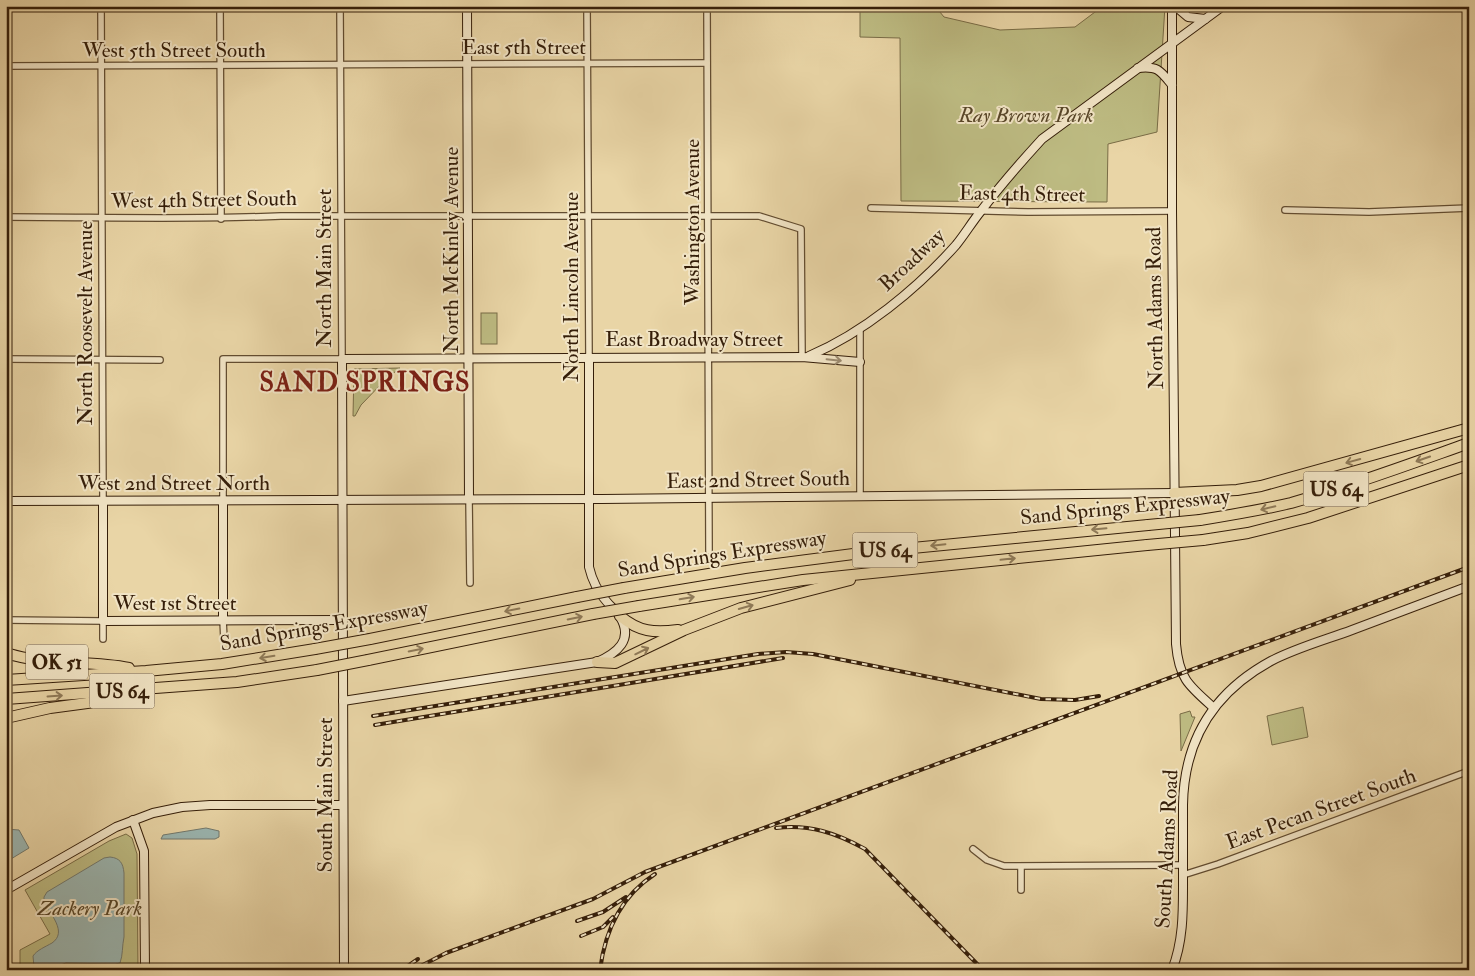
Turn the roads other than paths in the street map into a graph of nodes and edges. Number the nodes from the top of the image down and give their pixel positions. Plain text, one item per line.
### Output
1 (101, 6) edge
2 (220, 6) edge
3 (340, 6) edge
4 (467, 6) edge
5 (587, 6) edge
6 (707, 6) edge
7 (1174, 6) edge
8 (1223, 6) edge
9 (1205, 19) junction
10 (1172, 42) junction
11 (708, 63) junction
12 (468, 64) junction
13 (588, 64) junction
14 (6, 66) edge
15 (101, 66) junction
16 (220, 66) junction
17 (341, 66) junction
18 (1138, 68) junction
19 (1172, 85) junction
20 (871, 208) dead end
21 (1469, 208) edge
22 (982, 210) junction
23 (1285, 210) dead end
24 (1172, 211) junction
25 (708, 214) junction
26 (468, 215) junction
27 (588, 215) junction
28 (342, 216) junction
29 (6, 217) edge
30 (102, 218) junction
31 (220, 218) junction
32 (860, 329) junction
33 (589, 357) junction
34 (708, 357) junction
35 (804, 357) junction
36 (469, 358) junction
37 (6, 359) edge
38 (102, 359) junction
39 (342, 359) junction
40 (160, 360) dead end
41 (860, 362) junction
42 (1469, 428) edge
43 (1469, 443) edge
44 (1469, 465) edge
45 (1174, 493) junction
46 (860, 496) junction
47 (709, 497) junction
48 (343, 499) junction
49 (469, 499) junction
50 (589, 499) junction
51 (103, 500) junction
52 (223, 500) junction
53 (6, 501) edge
54 (709, 551) dead end
55 (890, 570) junction
56 (470, 583) dead end
57 (1469, 586) edge
58 (620, 616) junction
59 (6, 620) edge
60 (223, 620) junction
61 (343, 620) junction
62 (103, 621) junction
63 (684, 630) junction
64 (103, 639) dead end
65 (224, 640) dead end
66 (6, 653) edge
67 (597, 662) junction
68 (146, 671) junction
69 (6, 680) edge
70 (237, 682) junction
71 (6, 699) edge
72 (342, 701) junction
73 (1214, 708) junction
74 (6, 718) edge
75 (1469, 771) edge
76 (343, 804) junction
77 (133, 820) junction
78 (973, 849) dead end
79 (1183, 865) junction
80 (1021, 867) junction
81 (1183, 875) junction
82 (6, 890) edge
83 (1021, 890) dead end
84 (1176, 960) junction
85 (146, 970) edge
86 (344, 970) edge
87 (1172, 970) edge
88 (1176, 970) edge

1 - 15 street, North Roosevelt Avenue
2 - 16 street
3 - 17 street, North Main Street
4 - 12 street, North McKinley Avenue
5 - 13 street, North Lincoln Avenue
6 - 11 street, Washington Avenue
7 - 9 street
7 - 10 street, North Adams Road
8 - 9 street, Broadway
9 - 10 street, Broadway
10 - 18 street, Broadway
10 - 19 street, North Adams Road
11 - 13 street, East 5th Street
11 - 25 street, Washington Avenue
12 - 13 street, East 5th Street
12 - 17 street, East 5th Street
12 - 26 street, North McKinley Avenue
13 - 27 street, North Lincoln Avenue
14 - 15 street, West 5th Street South
15 - 16 street, West 5th Street South
15 - 30 street, North Roosevelt Avenue
16 - 17 street, West 5th Street South
16 - 31 street
17 - 28 street, North Main Street
18 - 19 street
18 - 22 street, Broadway
19 - 24 street, North Adams Road
20 - 22 street, East 4th Street
21 - 23 street
22 - 24 street, East 4th Street
22 - 32 street, Broadway
24 - 45 street, North Adams Road
25 - 27 street
25 - 34 street, Washington Avenue
25 - 35 street
26 - 27 street
26 - 28 street
26 - 36 street, North McKinley Avenue
27 - 33 street, North Lincoln Avenue
28 - 31 street, West 4th Street South
28 - 39 street, North Main Street
29 - 30 street, West 4th Street South
30 - 31 street, West 4th Street South
30 - 38 street, North Roosevelt Avenue
32 - 35 street, East Broadway Street
32 - 41 street
33 - 34 street, East Broadway Street
33 - 36 street, East Broadway Street
33 - 50 street, North Lincoln Avenue
34 - 35 street, East Broadway Street
34 - 47 street, Washington Avenue
35 -> 41 street
36 - 39 street, East Broadway Street
36 - 49 street, North McKinley Avenue
37 - 38 street
38 - 40 street
38 - 51 street, North Roosevelt Avenue
39 - 48 street, North Main Street
39 - 52 street
41 - 46 street
42 -> 45 highway
43 -> 68 highway, Sand Springs Expressway / US 64, bridge
55 -> 44 highway, Sand Springs Expressway / US 64, bridge
45 - 46 street, East 2nd Street South
45 - 73 street, North Adams Road
46 - 47 street, East 2nd Street South
47 - 50 street, East 2nd Street South
47 - 54 street, Washington Avenue
48 - 49 street, East 2nd Street South
48 - 52 street, West 2nd Street North
48 - 61 street, North Main Street
49 - 50 street, East 2nd Street South
49 - 56 street, North McKinley Avenue
50 - 58 street, North Lincoln Avenue
51 - 52 street, West 2nd Street North
51 - 53 street, West 2nd Street North
51 - 62 street, North Roosevelt Avenue
52 - 60 street
63 -> 55 highway
70 -> 55 highway, Sand Springs Expressway / US 64, bridge
57 - 73 street, South Adams Road
58 - 63 highway
58 - 67 street
59 - 62 street, West 1st Street
60 - 61 street, West 1st Street
60 - 62 street, West 1st Street
60 - 65 street
61 - 72 street, South Main Street
62 - 64 street, North Roosevelt Avenue
67 -> 63 highway
66 - 68 highway, OK 51
67 - 72 street
68 - 69 highway, Sand Springs Expressway / US 64
71 -> 70 highway, Sand Springs Expressway / US 64
70 - 74 highway, OK 51
72 - 76 street, South Main Street
73 - 79 street, South Adams Road
75 - 81 street, East Pecan Street South
76 - 77 street
76 - 86 street, South Main Street
77 - 82 street
77 - 85 street
78 - 80 street
79 - 80 street
79 - 81 street, South Adams Road
80 - 83 street
81 - 84 street, South Adams Road
84 - 87 street, South Adams Road
84 - 88 street, South Adams Road

